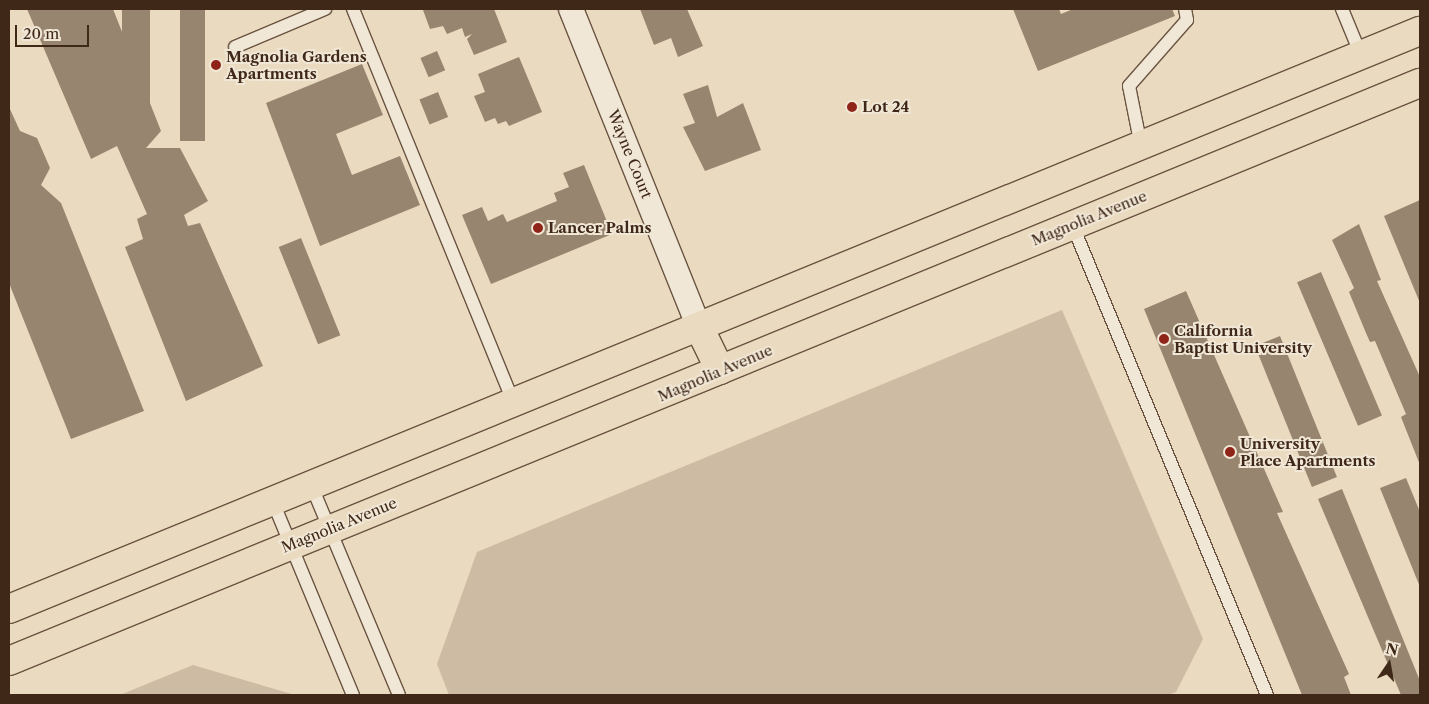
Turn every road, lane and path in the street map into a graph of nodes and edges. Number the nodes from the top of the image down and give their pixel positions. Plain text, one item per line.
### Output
1 (325, 9) edge
2 (353, 9) edge
3 (571, 9) edge
4 (1185, 9) edge
5 (1342, 9) edge
6 (1420, 31) edge
7 (235, 47) dead end
8 (1361, 56) junction
9 (1420, 83) edge
10 (1141, 146) junction
11 (1072, 224) junction
12 (699, 326) junction
13 (720, 370) junction
14 (514, 403) junction
15 (312, 487) junction
16 (273, 502) junction
17 (330, 528) junction
18 (291, 544) junction
19 (9, 609) edge
20 (9, 661) edge
21 (353, 695) edge
22 (399, 695) edge
23 (1267, 695) edge

1 - 7 lane
2 - 14 lane
3 - 12 street, Wayne Court
4 - 10 lane
5 - 8 lane
6 - 8 main road
8 - 10 main road
9 - 11 main road, Magnolia Avenue
10 - 12 main road
11 - 13 main road, Magnolia Avenue
11 - 23 lane
12 - 13 main road
12 - 14 main road
13 - 17 main road, Magnolia Avenue
14 - 15 main road
15 - 16 main road
15 - 17 lane
16 - 18 lane
16 - 19 main road
17 - 18 main road, Magnolia Avenue
17 - 22 lane
18 - 20 main road, Magnolia Avenue
18 - 21 lane

